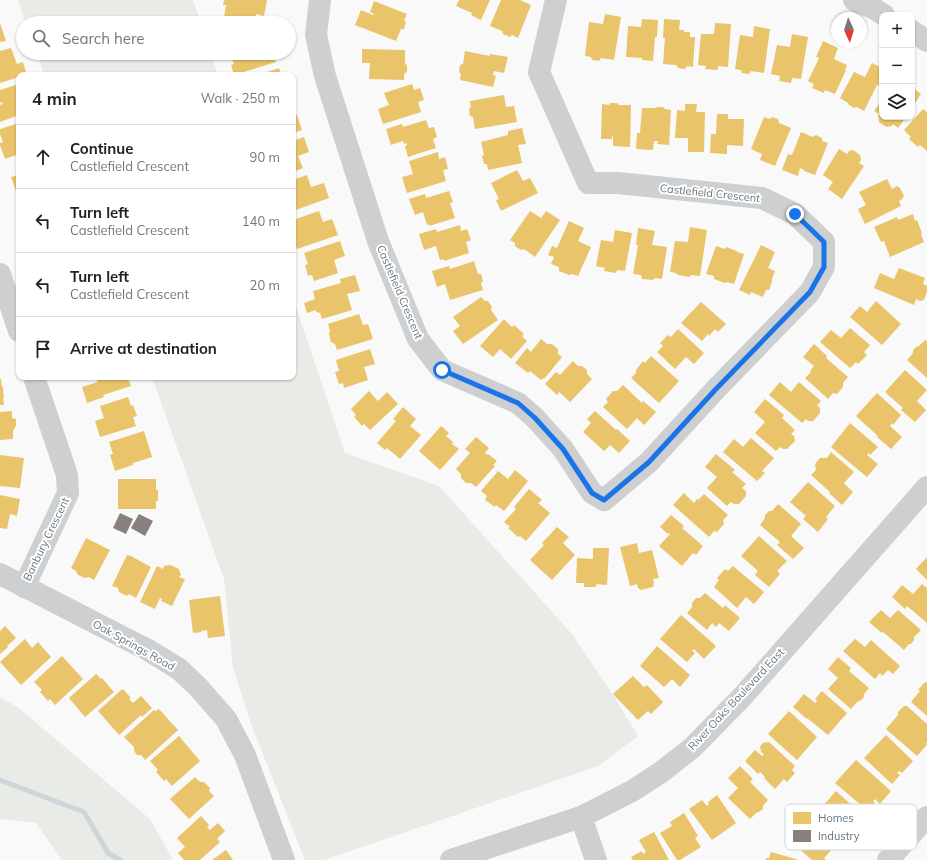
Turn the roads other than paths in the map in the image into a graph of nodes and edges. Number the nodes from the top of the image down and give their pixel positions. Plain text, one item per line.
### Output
1 (320, 0) edge
2 (556, 0) edge
3 (854, 0) edge
4 (879, 12) edge
5 (915, 33) edge
6 (927, 41) edge
7 (0, 274) edge
8 (16, 322) edge
9 (35, 380) edge
10 (927, 487) edge
11 (0, 574) edge
12 (24, 587) junction
13 (581, 817) junction
14 (927, 817) edge
15 (917, 828) edge
16 (897, 850) edge
17 (284, 860) edge
18 (451, 860) edge
19 (596, 860) edge
20 (888, 860) edge

1 - 2 street, Castlefield Crescent
3 - 4 street
5 - 6 street
7 - 8 street
9 - 12 street, Banbury Crescent
10 - 13 street, River Oaks Boulevard East
11 - 12 street, Oak Springs Road
12 - 17 street, Oak Springs Road
13 - 18 street, River Oaks Boulevard East
13 - 19 street
14 - 15 street
16 - 20 street

